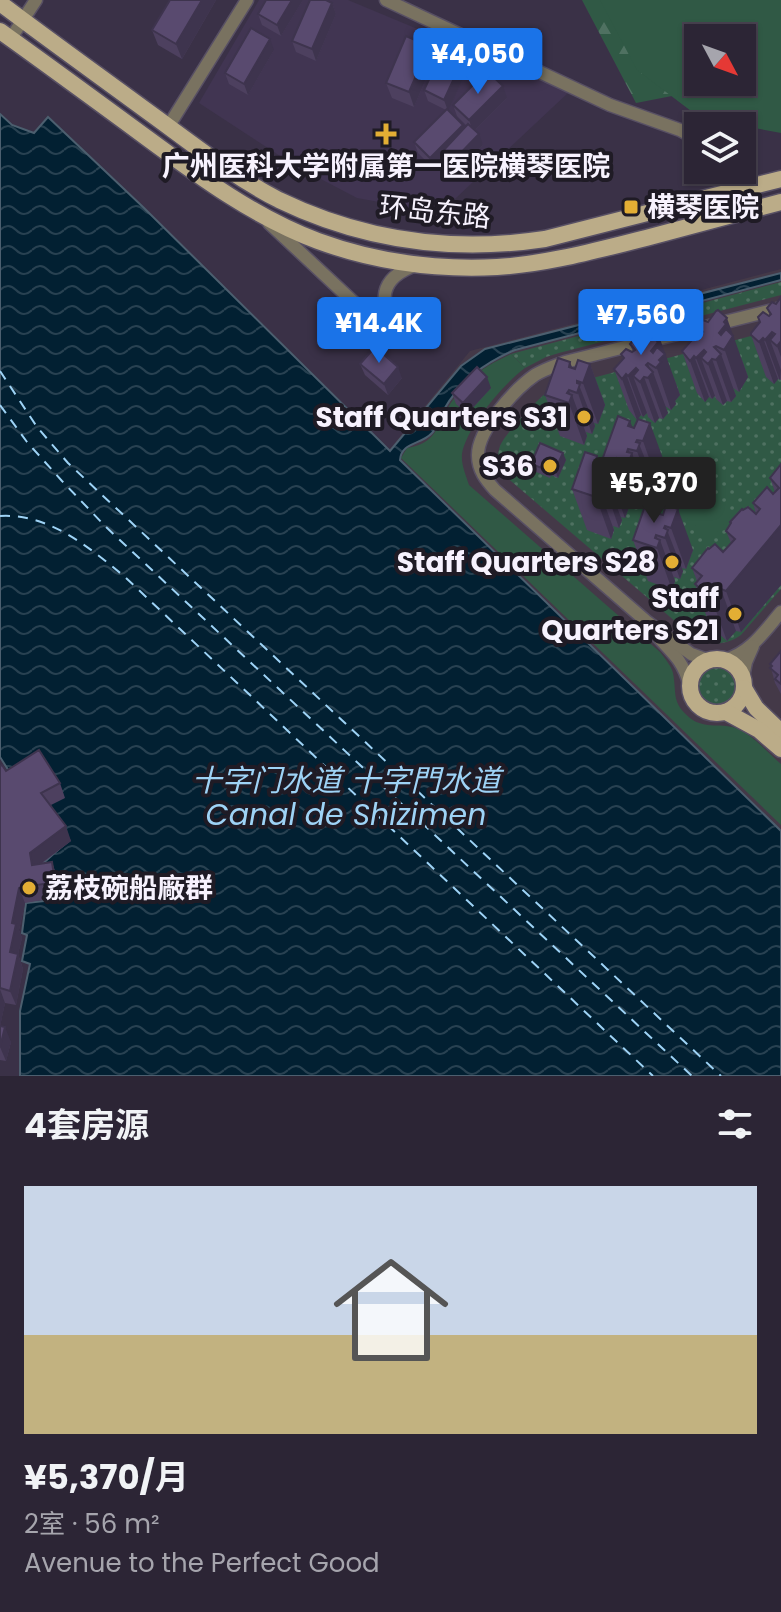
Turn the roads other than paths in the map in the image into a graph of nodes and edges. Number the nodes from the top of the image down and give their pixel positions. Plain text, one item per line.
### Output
1 (36, 0) edge
2 (247, 0) edge
3 (386, 0) edge
4 (0, 3) edge
5 (23, 20) junction
6 (5, 35) edge
7 (168, 127) junction
8 (684, 132) edge
9 (781, 179) edge
10 (729, 184) edge
11 (734, 191) junction
12 (781, 202) edge
13 (255, 210) junction
14 (416, 265) junction
15 (781, 308) edge
16 (781, 612) edge
17 (646, 621) junction
18 (755, 643) junction
19 (719, 660) junction
20 (743, 682) junction
21 (689, 683) junction
22 (726, 712) junction
23 (781, 732) edge
24 (781, 749) edge

1 - 5 street
2 - 7 street
3 - 8 street
4 - 5 main road, 环岛东路
5 - 6 street
5 - 7 main road, 环岛东路
6 - 13 main road, 环岛东路
7 - 11 main road, 环岛东路
9 - 11 main road, 环岛东路
10 - 11 street
12 - 14 main road, 环岛东路
13 - 14 main road, 环岛东路
13 - 14 street
15 - 17 street
16 - 18 street
17 - 19 street
17 - 21 street
18 - 19 street
18 - 20 street
19 - 20 main road
19 - 21 main road
20 - 22 main road
20 - 23 main road
21 - 22 main road
22 - 24 main road

